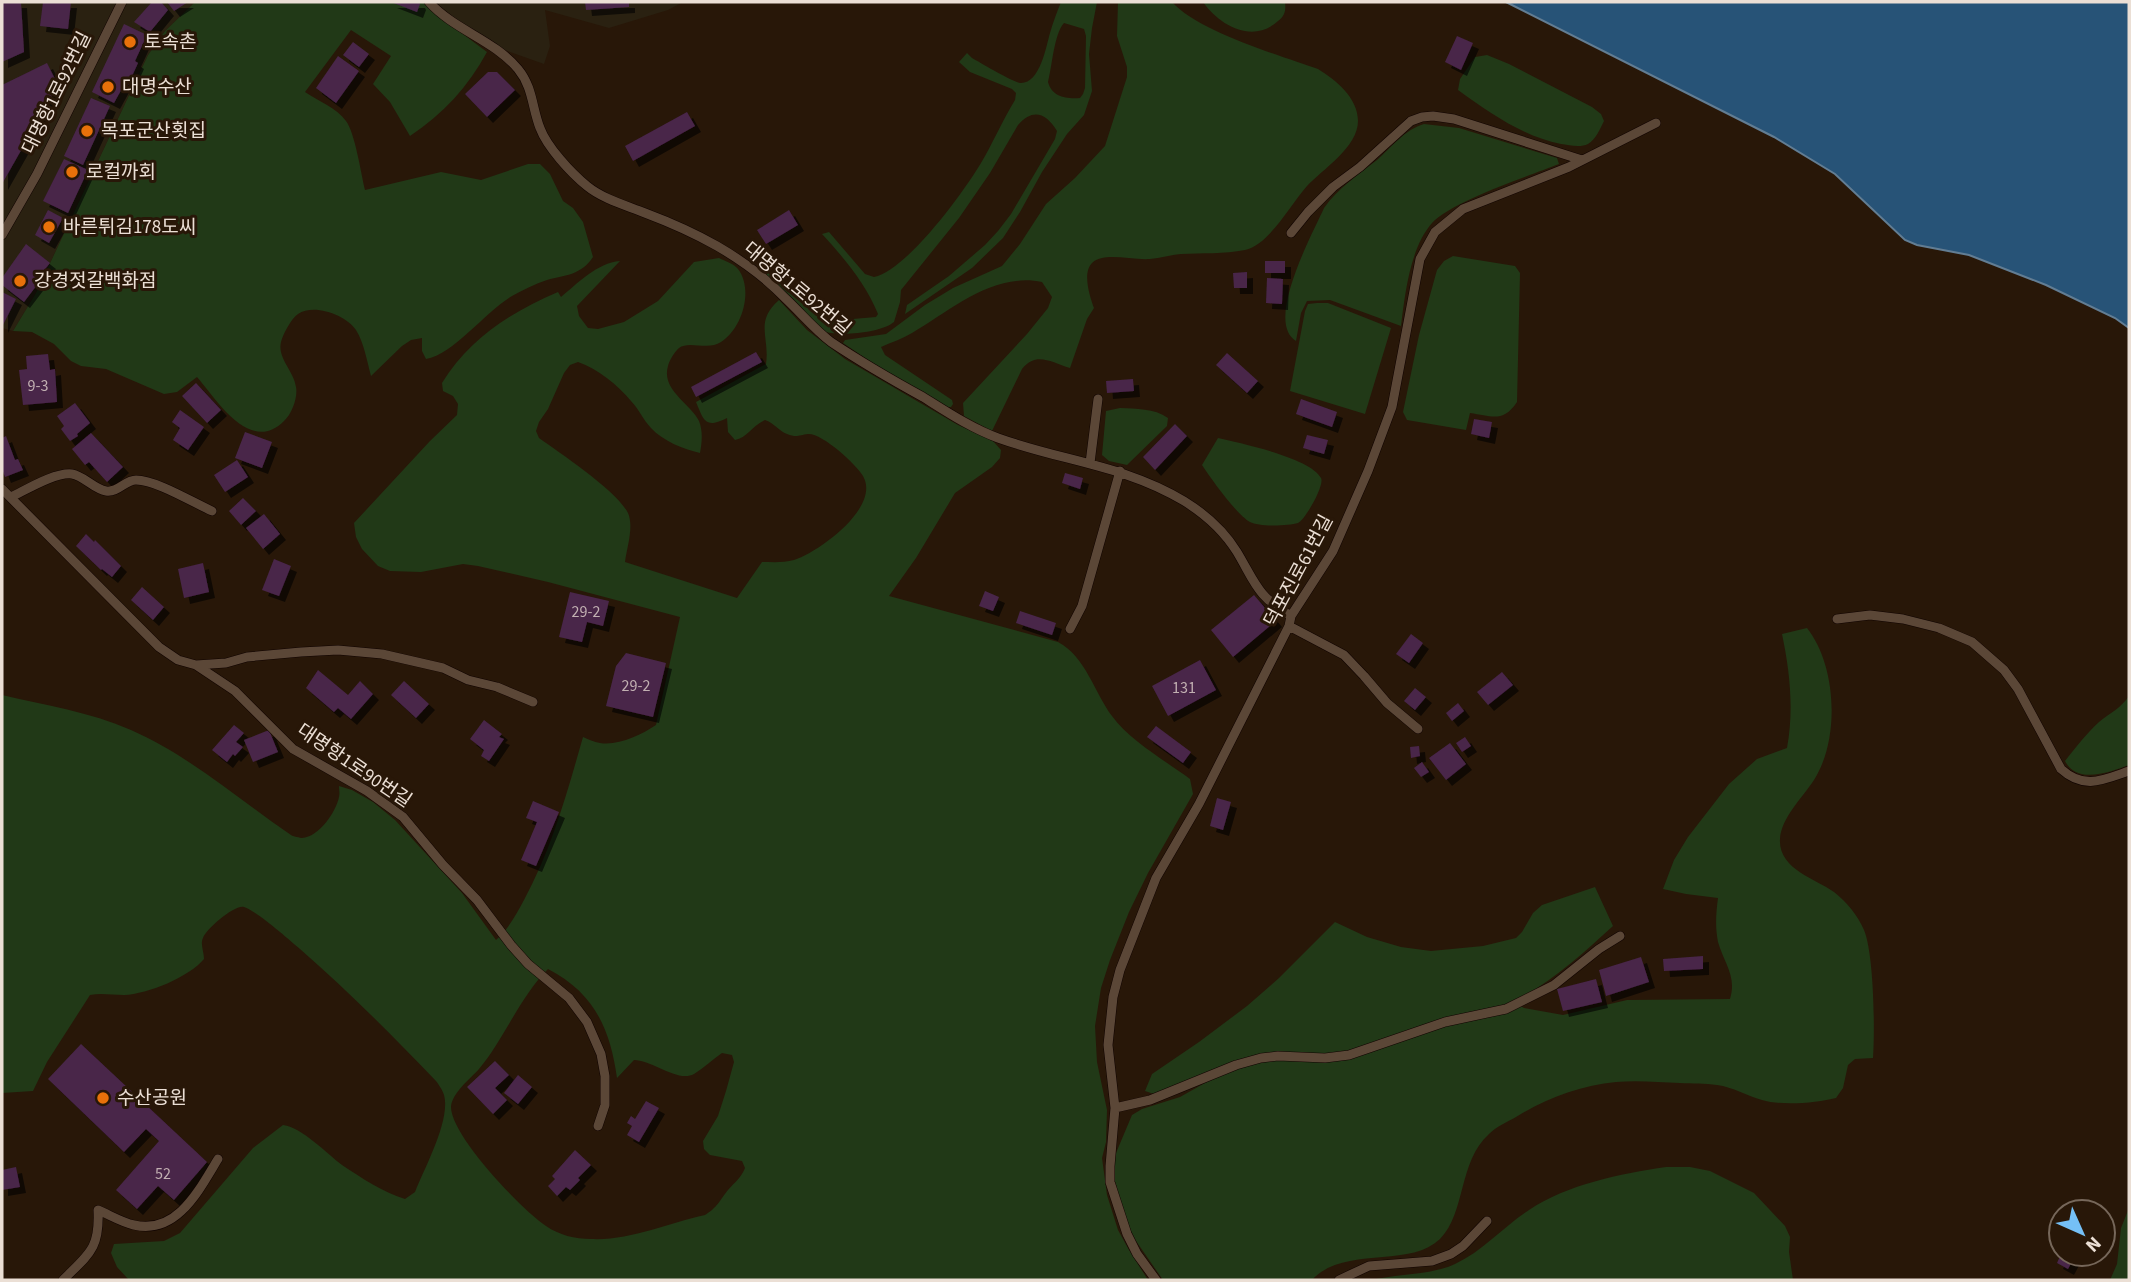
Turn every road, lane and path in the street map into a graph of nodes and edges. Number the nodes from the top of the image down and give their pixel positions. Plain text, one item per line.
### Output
1 (122, 2) edge
2 (429, 2) edge
3 (1656, 123) dead end
4 (1582, 160) junction
5 (1291, 233) dead end
6 (2, 235) edge
7 (1098, 399) dead end
8 (1090, 463) junction
9 (1119, 471) junction
10 (2, 489) edge
11 (10, 497) junction
12 (212, 510) dead end
13 (1837, 619) dead end
14 (1290, 621) junction
15 (1070, 629) dead end
16 (196, 665) junction
17 (533, 702) dead end
18 (1418, 729) dead end
19 (2129, 771) edge
20 (1619, 936) dead end
21 (1115, 1108) junction
22 (598, 1126) dead end
23 (218, 1160) dead end
24 (1487, 1221) dead end
25 (63, 1280) edge
26 (1156, 1280) edge
27 (1339, 1280) edge

1 - 6 lane, 대명항1로92번길
2 - 8 lane, 대명항1로92번길
3 - 4 lane, 덕포진로61번길
4 - 5 lane
4 - 14 lane, 덕포진로61번길
7 - 8 lane
8 - 9 lane, 대명항1로92번길
9 - 14 lane, 대명항1로92번길
9 - 15 lane
10 - 11 lane, 대명항1로90번길
11 - 12 lane
11 - 16 lane, 대명항1로90번길
13 - 19 lane
14 - 18 lane, 대명항1로92번길
14 - 21 lane, 덕포진로61번길
16 - 17 lane
16 - 22 lane, 대명항1로90번길
20 - 21 lane
21 - 26 lane, 덕포진로61번길
23 - 25 lane
24 - 27 lane

